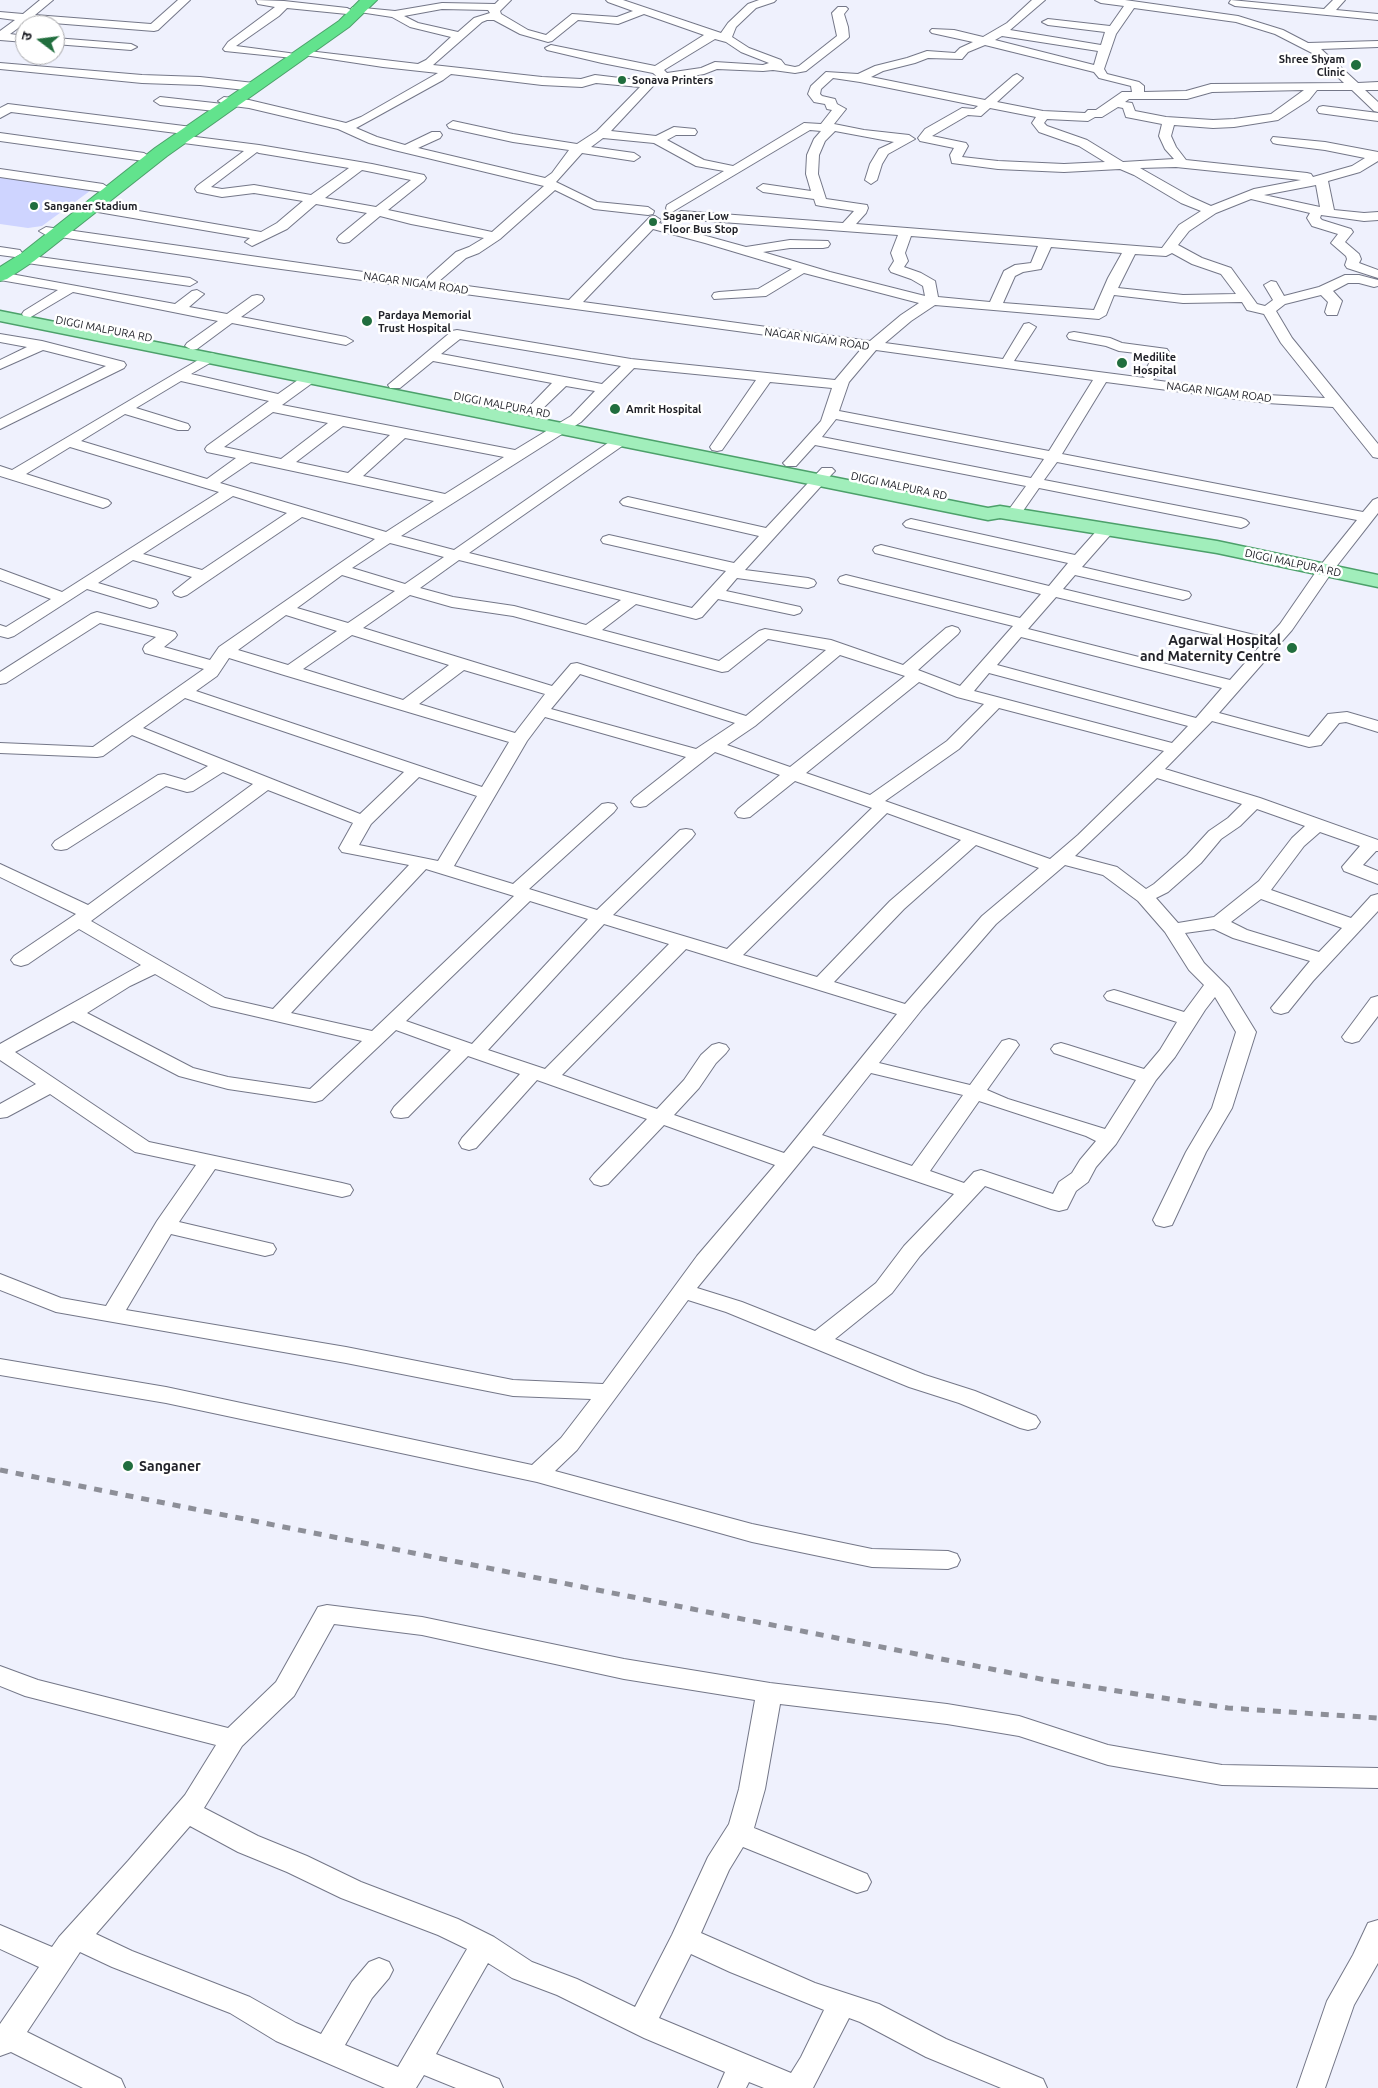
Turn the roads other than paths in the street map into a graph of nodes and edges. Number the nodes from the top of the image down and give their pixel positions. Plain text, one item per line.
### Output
1 (47, 0) edge
2 (184, 0) edge
3 (262, 0) edge
4 (612, 0) edge
5 (770, 0) edge
6 (1039, 0) edge
7 (1101, 0) edge
8 (1237, 0) edge
9 (1339, 0) edge
10 (284, 4) junction
11 (1131, 4) junction
12 (1274, 4) edge
13 (358, 6) edge
14 (500, 8) edge
15 (842, 9) dead end
16 (645, 10) junction
17 (1306, 10) junction
18 (1328, 12) junction
19 (395, 14) junction
20 (0, 15) edge
21 (28, 15) edge
22 (15, 16) edge
23 (1378, 17) edge
24 (65, 20) edge
25 (1048, 22) dead end
26 (15, 25) edge
27 (1262, 27) junction
28 (154, 28) junction
29 (1113, 30) junction
30 (936, 31) dead end
31 (1000, 32) junction
32 (1296, 32) junction
33 (713, 35) junction
34 (460, 36) junction
35 (15, 38) edge
36 (727, 39) junction
37 (982, 41) junction
38 (65, 42) edge
39 (1378, 44) edge
40 (1306, 46) junction
41 (131, 47) junction
42 (551, 48) dead end
43 (1104, 49) junction
44 (296, 54) junction
45 (0, 66) edge
46 (772, 66) junction
47 (419, 68) junction
48 (802, 69) junction
49 (1098, 69) junction
50 (448, 70) junction
51 (661, 73) junction
52 (100, 74) junction
53 (830, 74) junction
54 (860, 78) junction
55 (1017, 78) dead end
56 (648, 84) junction
57 (1355, 86) junction
58 (1378, 86) edge
59 (249, 87) junction
60 (1314, 87) junction
61 (1138, 96) junction
62 (160, 101) dead end
63 (1116, 103) junction
64 (988, 104) junction
65 (224, 105) junction
66 (1378, 108) edge
67 (1323, 110) dead end
68 (2, 111) edge
69 (1043, 115) junction
70 (1277, 115) junction
71 (1378, 116) edge
72 (1169, 121) junction
73 (453, 125) dead end
74 (826, 126) junction
75 (346, 128) junction
76 (691, 132) dead end
77 (185, 133) junction
78 (601, 134) junction
79 (436, 135) dead end
80 (0, 137) edge
81 (925, 137) junction
82 (278, 139) dead end
83 (658, 140) junction
84 (785, 140) junction
85 (906, 140) junction
86 (818, 145) junction
87 (256, 149) junction
88 (406, 149) junction
89 (1275, 149) junction
90 (580, 150) junction
91 (1377, 156) edge
92 (144, 157) junction
93 (634, 157) dead end
94 (1181, 163) junction
95 (360, 166) junction
96 (1121, 166) junction
97 (735, 170) junction
98 (224, 172) junction
99 (0, 173) edge
100 (1273, 173) junction
101 (871, 180) dead end
102 (1320, 180) junction
103 (248, 181) junction
104 (550, 184) junction
105 (103, 188) junction
106 (763, 188) dead end
107 (1253, 194) junction
108 (818, 196) junction
109 (314, 199) junction
110 (92, 207) junction
111 (1211, 210) junction
112 (378, 211) junction
113 (676, 211) junction
114 (1323, 212) junction
115 (1378, 216) edge
116 (1364, 217) junction
117 (651, 219) junction
118 (847, 228) junction
119 (55, 230) junction
120 (906, 232) junction
121 (1346, 232) junction
122 (262, 236) junction
123 (495, 236) junction
124 (344, 239) dead end
125 (1046, 243) junction
126 (823, 244) dead end
127 (1172, 246) junction
128 (1130, 249) junction
129 (745, 251) junction
130 (13, 254) edge
131 (240, 254) junction
132 (0, 264) edge
133 (802, 268) junction
134 (1378, 274) edge
135 (0, 276) edge
136 (433, 280) junction
137 (190, 282) dead end
138 (1378, 284) edge
139 (1271, 285) dead end
140 (71, 288) junction
141 (1324, 290) junction
142 (1111, 291) junction
143 (197, 294) dead end
144 (719, 296) dead end
145 (1245, 298) junction
146 (257, 299) dead end
147 (932, 301) junction
148 (1280, 301) junction
149 (576, 302) junction
150 (995, 306) junction
151 (178, 308) junction
152 (0, 309) edge
153 (1269, 310) junction
154 (1332, 312) dead end
155 (29, 314) junction
156 (0, 316) edge
157 (230, 318) junction
158 (1029, 327) dead end
159 (1074, 336) dead end
160 (0, 338) edge
161 (346, 341) dead end
162 (877, 344) junction
163 (42, 345) junction
164 (192, 346) junction
165 (430, 356) junction
166 (210, 358) junction
167 (1009, 358) junction
168 (631, 363) junction
169 (0, 365) edge
170 (180, 376) junction
171 (1150, 376) junction
172 (766, 377) junction
173 (1102, 377) junction
174 (310, 378) junction
175 (563, 381) junction
176 (394, 385) junction
177 (841, 385) junction
178 (606, 389) junction
179 (1280, 398) junction
180 (275, 403) junction
181 (1337, 403) junction
182 (124, 409) junction
183 (532, 411) junction
184 (832, 414) junction
185 (340, 421) junction
186 (569, 424) junction
187 (0, 425) edge
188 (183, 428) dead end
189 (401, 433) junction
190 (620, 440) junction
191 (813, 440) junction
192 (68, 442) junction
193 (717, 447) junction
194 (1378, 454) edge
195 (517, 455) junction
196 (249, 456) junction
197 (1053, 457) junction
198 (791, 463) junction
199 (284, 464) junction
200 (7, 473) edge
201 (822, 476) junction
202 (352, 478) junction
203 (1036, 482) junction
204 (209, 484) junction
205 (1202, 486) junction
206 (231, 491) junction
207 (448, 499) junction
208 (628, 502) dead end
209 (103, 503) dead end
210 (300, 511) junction
211 (1183, 511) junction
212 (1374, 511) edge
213 (1007, 513) junction
214 (1241, 523) dead end
215 (911, 524) dead end
216 (1106, 530) junction
217 (770, 533) junction
218 (388, 538) junction
219 (609, 540) dead end
220 (881, 550) dead end
221 (131, 555) junction
222 (456, 555) junction
223 (1075, 565) junction
224 (1326, 569) junction
225 (340, 570) junction
226 (735, 571) junction
227 (0, 574) edge
228 (204, 576) junction
229 (846, 580) dead end
230 (1378, 581) edge
231 (86, 584) junction
232 (808, 584) dead end
233 (406, 590) junction
234 (1052, 591) junction
235 (181, 592) dead end
236 (715, 594) junction
237 (1183, 594) dead end
238 (63, 598) junction
239 (634, 598) junction
240 (150, 603) dead end
241 (284, 609) junction
242 (794, 610) dead end
243 (1020, 628) junction
244 (350, 629) junction
245 (0, 630) edge
246 (589, 631) junction
247 (952, 631) dead end
248 (1270, 644) junction
249 (837, 649) junction
250 (225, 651) junction
251 (461, 664) junction
252 (215, 667) junction
253 (985, 667) junction
254 (290, 671) junction
255 (911, 673) junction
256 (0, 680) edge
257 (1233, 686) junction
258 (183, 692) junction
259 (555, 692) junction
260 (963, 692) junction
261 (996, 701) junction
262 (407, 706) junction
263 (541, 711) junction
264 (1204, 719) junction
265 (749, 722) junction
266 (1378, 727) edge
267 (131, 729) junction
268 (519, 740) junction
269 (4, 746) edge
270 (714, 746) junction
271 (1176, 749) junction
272 (699, 755) junction
273 (222, 765) junction
274 (416, 770) junction
275 (1153, 771) junction
276 (793, 774) junction
277 (266, 782) junction
278 (487, 794) junction
279 (640, 802) dead end
280 (1254, 802) junction
281 (878, 804) junction
282 (608, 808) dead end
283 (744, 813) dead end
284 (363, 821) junction
285 (1317, 826) junction
286 (686, 834) dead end
287 (974, 838) junction
288 (1375, 845) edge
289 (61, 846) dead end
290 (422, 862) junction
291 (1057, 862) junction
292 (443, 868) junction
293 (0, 870) edge
294 (1378, 878) edge
295 (1257, 891) junction
296 (522, 892) junction
297 (1145, 897) junction
298 (1378, 900) edge
299 (83, 917) junction
300 (600, 917) junction
301 (1216, 923) junction
302 (1355, 926) junction
303 (1174, 929) junction
304 (682, 942) junction
305 (730, 957) junction
306 (1323, 959) junction
307 (20, 960) dead end
308 (157, 965) junction
309 (820, 985) junction
310 (1215, 985) junction
311 (1114, 996) dead end
312 (1378, 1002) edge
313 (1281, 1008) dead end
314 (910, 1012) junction
315 (73, 1013) junction
316 (278, 1015) junction
317 (1190, 1020) junction
318 (391, 1022) junction
319 (1352, 1037) dead end
320 (376, 1038) junction
321 (1009, 1045) dead end
322 (719, 1049) dead end
323 (1061, 1049) dead end
324 (470, 1050) junction
325 (1, 1052) edge
326 (866, 1066) junction
327 (541, 1075) junction
328 (1148, 1077) junction
329 (50, 1085) junction
330 (976, 1092) junction
331 (0, 1112) edge
332 (401, 1112) dead end
333 (662, 1117) junction
334 (808, 1138) junction
335 (1109, 1139) junction
336 (469, 1143) dead end
337 (210, 1162) junction
338 (788, 1162) junction
339 (917, 1174) junction
340 (601, 1179) dead end
341 (342, 1190) dead end
342 (968, 1192) junction
343 (1164, 1220) dead end
344 (165, 1226) junction
345 (265, 1249) dead end
346 (0, 1281) edge
347 (683, 1291) junction
348 (112, 1314) junction
349 (819, 1340) junction
350 (0, 1367) edge
351 (608, 1392) junction
352 (1028, 1422) dead end
353 (537, 1474) junction
354 (948, 1560) dead end
355 (0, 1676) edge
356 (770, 1693) junction
357 (233, 1739) junction
358 (1377, 1780) edge
359 (186, 1812) junction
360 (738, 1833) junction
361 (857, 1882) dead end
362 (1378, 1931) edge
363 (0, 1937) edge
364 (76, 1938) junction
365 (685, 1938) junction
366 (484, 1945) junction
367 (58, 1962) junction
368 (378, 1970) dead end
369 (842, 2004) junction
370 (642, 2022) junction
371 (4, 2040) edge
372 (328, 2050) junction
373 (407, 2077) edge
374 (737, 2077) edge
375 (110, 2088) edge
376 (489, 2088) edge
377 (796, 2088) edge
378 (1033, 2088) edge
379 (1310, 2088) edge

1 - 21 street
2 - 28 street
3 - 10 street
4 - 16 street
5 - 36 street
6 - 31 street
7 - 11 street
8 - 12 street
9 - 18 street
10 - 13 street
10 - 44 street
11 - 27 street
11 - 29 street
12 - 17 street
12 - 27 street
13 - 19 street
13 - 44 highway
14 - 16 street
14 - 19 street
14 - 34 street
15 - 48 street
16 - 33 street
17 - 18 street
17 - 32 street
18 - 23 street
19 - 34 street
20 - 22 street
24 - 28 street
25 - 29 street
26 - 35 street
27 - 32 street
28 - 41 street
29 - 43 street
30 - 37 street
31 - 37 street
31 - 43 street
32 - 40 street
33 - 36 street
33 - 51 street
34 - 47 street
36 - 46 street
37 - 49 street
37 - 54 street
38 - 41 street
39 - 40 street
40 - 57 street
41 - 52 street
42 - 51 street
43 - 49 street
44 - 47 street
44 - 59 highway
45 - 52 street
46 - 48 street
46 - 51 street
47 - 50 street
48 - 53 street
49 - 61 street
50 - 56 street
50 - 75 street
51 - 56 street
52 - 59 street
53 - 54 street
53 - 74 street
54 - 64 street
55 - 64 street
56 - 78 street
57 - 58 street
57 - 60 street
57 - 66 street
59 - 65 highway
60 - 61 street
60 - 70 street
61 - 63 street
62 - 65 street
63 - 69 street
63 - 72 street
64 - 69 street
64 - 81 street
65 - 75 street
65 - 77 highway
67 - 71 street
68 - 77 street
69 - 96 street
70 - 72 street
70 - 89 street
72 - 94 street
73 - 90 street
74 - 84 street
74 - 85 street
74 - 86 street
75 - 88 street
76 - 83 street
77 - 87 street
77 - 92 highway
77 - 110 highway
78 - 83 street
78 - 90 street
79 - 88 street
80 - 92 street
81 - 85 street
81 - 96 street
82 - 87 street
83 - 97 street
84 - 86 street
84 - 97 street
85 - 101 street
86 - 108 street
87 - 95 street
87 - 98 street
88 - 104 street
89 - 91 street
89 - 100 street
90 - 93 street
90 - 104 street
91 - 102 street
92 - 105 highway
94 - 96 street
94 - 100 street
95 - 109 street
95 - 112 street
96 - 111 street
97 - 113 street
98 - 103 street
98 - 103 street
99 - 105 street
100 - 102 street
100 - 107 street
102 - 107 street
102 - 114 street
103 - 109 street
104 - 117 street
104 - 123 street
105 - 119 highway
106 - 108 street
107 - 111 street
107 - 114 street
108 - 118 street
109 - 112 street
109 - 122 street
110 - 119 highway
110 - 122 street
111 - 127 street
112 - 123 street
112 - 124 street
113 - 117 street
113 - 118 street
114 - 116 street
114 - 121 street
115 - 116 street
116 - 121 street
117 - 129 street
117 - 149 street
118 - 120 street
119 - 130 highway
119 - 131 street, NAGAR NIGAM ROAD
119 - 149 street, NAGAR NIGAM ROAD
120 - 125 street
120 - 147 street
121 - 134 street
122 - 131 street
123 - 136 street
125 - 128 street
125 - 150 street
126 - 129 street
127 - 128 street
127 - 145 street
128 - 142 street
129 - 133 street
130 - 132 highway
130 - 135 highway
130 - 137 street
131 - 136 street, NAGAR NIGAM ROAD
133 - 144 street
133 - 147 street
135 - 140 street
136 - 149 street, NAGAR NIGAM ROAD
138 - 141 street
139 - 148 street
140 - 151 street
140 - 155 street
141 - 148 street
141 - 154 street
142 - 145 street
142 - 150 street
143 - 151 street
145 - 153 street
146 - 157 street
147 - 150 street
147 - 162 street
148 - 153 street
149 - 162 street, NAGAR NIGAM ROAD
151 - 157 street
152 - 155 main road, DIGGI MALPURA RD
153 - 181 street
155 - 164 main road, DIGGI MALPURA RD
156 - 166 main road, DIGGI MALPURA RD
157 - 161 street
157 - 164 street
158 - 167 street
159 - 171 street
160 - 163 street
162 - 167 street, NAGAR NIGAM ROAD
162 - 173 street, NAGAR NIGAM ROAD
162 - 177 street
163 - 169 street
163 - 187 street
164 - 176 main road, DIGGI MALPURA RD
165 - 168 street
165 - 175 street
165 - 176 street
166 - 170 street
166 - 174 main road, DIGGI MALPURA RD
167 - 171 street, NAGAR NIGAM ROAD
168 - 172 street
168 - 178 street
170 - 180 street
170 - 182 street
171 - 179 street, NAGAR NIGAM ROAD
172 - 177 street
172 - 193 street
173 - 179 street, NAGAR NIGAM ROAD
173 - 197 street
174 - 180 street
174 - 186 main road, DIGGI MALPURA RD
175 - 178 street
175 - 183 street
176 - 183 main road, DIGGI MALPURA RD
177 - 184 street
178 - 186 street
179 - 181 street
180 - 185 street
180 - 196 street
181 - 194 street
182 - 188 street
182 - 192 street
183 - 186 main road, DIGGI MALPURA RD
184 - 191 street
184 - 197 street
185 - 189 street
185 - 199 street
186 - 190 main road, DIGGI MALPURA RD
186 - 193 main road, DIGGI MALPURA RD
186 - 195 street
189 - 195 street
189 - 202 street
190 - 201 main road, DIGGI MALPURA RD
190 - 222 street
191 - 198 street
191 - 203 street
192 - 200 street
192 - 204 street
193 - 198 main road, DIGGI MALPURA RD
195 - 207 street
196 - 199 street
196 - 204 street
197 - 203 street
197 - 205 street
198 - 201 main road, DIGGI MALPURA RD
199 - 202 street
200 - 209 street
201 - 213 main road, DIGGI MALPURA RD
201 - 217 street
202 - 207 street
203 - 211 street
203 - 213 street
204 - 206 street
205 - 211 street
205 - 212 street
206 - 210 street
206 - 221 street
207 - 218 street
208 - 217 street
210 - 218 street
210 - 228 street
211 - 214 street
212 - 224 street
213 - 216 main road, DIGGI MALPURA RD
215 - 223 street
216 - 223 street
216 - 224 main road, DIGGI MALPURA RD
217 - 226 street
218 - 222 street
218 - 225 street
219 - 226 street
220 - 234 street
221 - 228 street
221 - 231 street
222 - 233 street
222 - 239 street
223 - 234 street
223 - 237 street
224 - 230 main road, DIGGI MALPURA RD
224 - 248 street
225 - 233 street
225 - 241 street
226 - 232 street
226 - 236 street
227 - 238 street
228 - 235 street
229 - 243 street
231 - 238 street
231 - 240 street
233 - 244 street
233 - 246 street
234 - 243 street
234 - 248 street
236 - 239 street
236 - 242 street
238 - 245 street
239 - 246 street
241 - 244 street
241 - 250 street
243 - 253 street
243 - 257 street
244 - 251 street
244 - 254 street
246 - 249 street
247 - 255 street
248 - 257 street
249 - 255 street
249 - 265 street
250 - 252 street
250 - 254 street
251 - 259 street
251 - 262 street
252 - 256 street
252 - 258 street
253 - 260 street
253 - 264 street
254 - 262 street
255 - 260 street
255 - 276 street
257 - 264 street
258 - 267 street
258 - 274 street
259 - 263 street
259 - 265 street
260 - 261 street
261 - 271 street
261 - 281 street
262 - 268 street
263 - 268 street
263 - 272 street
264 - 266 street
264 - 271 street
265 - 270 street
267 - 269 street
267 - 273 street
268 - 278 street
270 - 272 street
270 - 276 street
271 - 275 street
272 - 279 street
273 - 277 street
273 - 289 street
274 - 278 street
274 - 284 street
275 - 280 street
275 - 291 street
276 - 281 street
276 - 283 street
277 - 284 street
277 - 299 street
278 - 292 street
280 - 285 street
280 - 297 street
281 - 287 street
281 - 305 street
282 - 296 street
284 - 290 street
285 - 288 street
285 - 295 street
286 - 300 street
287 - 291 street
287 - 309 street
288 - 294 street
290 - 292 street
290 - 316 street
291 - 297 street
291 - 314 street
292 - 296 street
293 - 299 street
295 - 301 street
295 - 302 street
296 - 300 street
296 - 318 street
297 - 303 street
298 - 302 street
299 - 307 street
299 - 308 street
300 - 304 street
300 - 324 street
301 - 303 street
301 - 306 street
302 - 306 street
303 - 310 street
304 - 305 street
304 - 327 street
305 - 309 street
306 - 313 street
308 - 315 street
308 - 316 street
309 - 314 street
310 - 317 street
310 - 343 street
311 - 317 street
312 - 319 street
314 - 326 street
315 - 320 street
315 - 325 street
316 - 320 street
317 - 328 street
318 - 320 street
318 - 324 street
321 - 330 street
322 - 333 street
323 - 328 street
324 - 327 street
324 - 332 street
325 - 329 street
326 - 330 street
326 - 334 street
327 - 333 street
327 - 336 street
328 - 335 street
329 - 331 street
329 - 337 street
330 - 335 street
330 - 339 street
333 - 338 street
333 - 340 street
334 - 338 street
334 - 339 street
335 - 342 street
337 - 341 street
337 - 344 street
338 - 347 street
339 - 342 street
342 - 349 street
344 - 345 street
344 - 348 street
346 - 348 street
347 - 349 street
347 - 351 street
348 - 351 street
349 - 352 street
350 - 353 street
351 - 353 street
353 - 354 street
355 - 357 street
356 - 357 street
356 - 358 street
356 - 360 street
357 - 359 street
359 - 364 street
359 - 366 street
360 - 361 street
360 - 365 street
362 - 379 street
363 - 367 street
364 - 367 street
364 - 372 street
365 - 369 street
365 - 370 street
366 - 370 street
366 - 373 street
367 - 371 street
368 - 372 street
369 - 377 street
369 - 378 street
370 - 374 street
371 - 375 street
372 - 373 street
373 - 376 street
374 - 377 street

